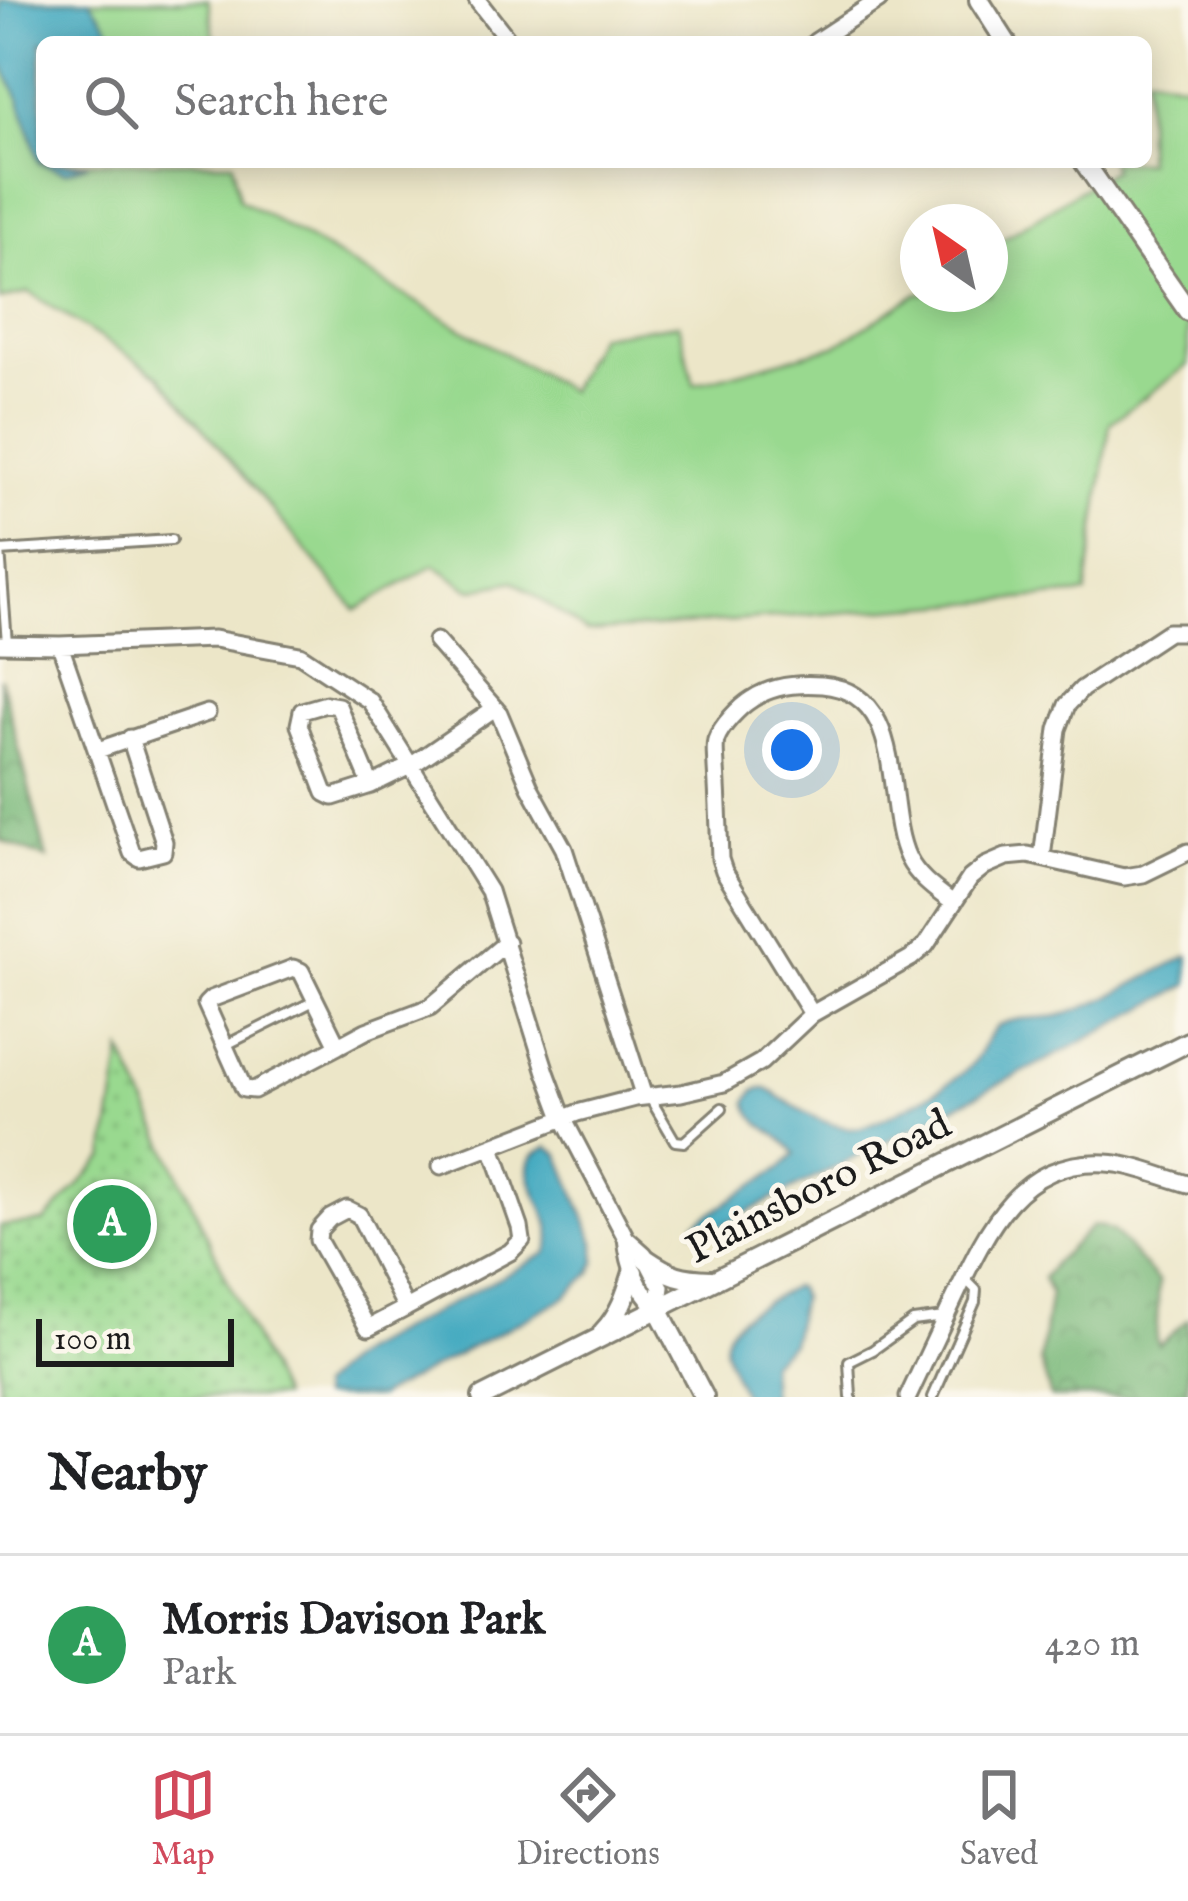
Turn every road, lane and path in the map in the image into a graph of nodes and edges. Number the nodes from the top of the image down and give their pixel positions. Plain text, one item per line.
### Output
1 (477, 0) edge
2 (879, 0) edge
3 (979, 0) edge
4 (505, 36) edge
5 (824, 36) edge
6 (1002, 36) edge
7 (1088, 168) edge
8 (1188, 310) edge
9 (170, 540) dead end
10 (0, 550) edge
11 (1188, 632) edge
12 (436, 641) dead end
13 (2, 645) edge
14 (60, 645) junction
15 (495, 707) junction
16 (208, 713) dead end
17 (130, 738) junction
18 (98, 750) junction
19 (412, 766) junction
20 (371, 785) junction
21 (1188, 853) edge
22 (1042, 858) junction
23 (953, 903) junction
24 (507, 942) junction
25 (316, 1000) junction
26 (812, 1015) junction
27 (1188, 1042) edge
28 (224, 1046) junction
29 (338, 1046) junction
30 (647, 1097) junction
31 (722, 1108) dead end
32 (563, 1118) junction
33 (492, 1147) junction
34 (441, 1166) dead end
35 (1188, 1184) edge
36 (640, 1266) junction
37 (964, 1278) junction
38 (716, 1280) junction
39 (406, 1308) junction
40 (658, 1309) junction
41 (946, 1317) junction
42 (596, 1339) junction
43 (482, 1397) edge
44 (704, 1397) edge
45 (851, 1397) edge
46 (908, 1397) edge
47 (933, 1397) edge

1 - 4 street
2 - 5 street
3 - 6 street
7 - 8 street
9 - 10 lane
10 - 13 lane
11 - 22 street
12 - 15 street
13 - 14 street
14 - 18 street
14 - 19 street
15 - 19 street
15 - 30 street
16 - 17 street
17 - 18 street
17 - 18 street
19 - 20 street
19 - 24 street
20 - 20 street
21 - 22 street
22 - 23 street
23 - 26 street
23 - 26 street
24 - 29 street
24 - 32 street
25 - 28 lane
25 - 28 street
25 - 29 street
26 - 30 street
27 - 38 street, Plainsboro Road
28 - 29 street
30 - 31 lane
30 - 32 street
32 - 33 street
32 - 36 street
33 - 34 street
33 - 39 street
35 - 37 street
36 - 38 street
36 - 40 street
36 - 42 street
37 - 41 street
37 - 47 lane
38 - 40 street, Plainsboro Road
39 - 39 street
40 - 42 street, Plainsboro Road
40 - 44 street
41 - 45 lane
41 - 46 street
42 - 43 street, Plainsboro Road

